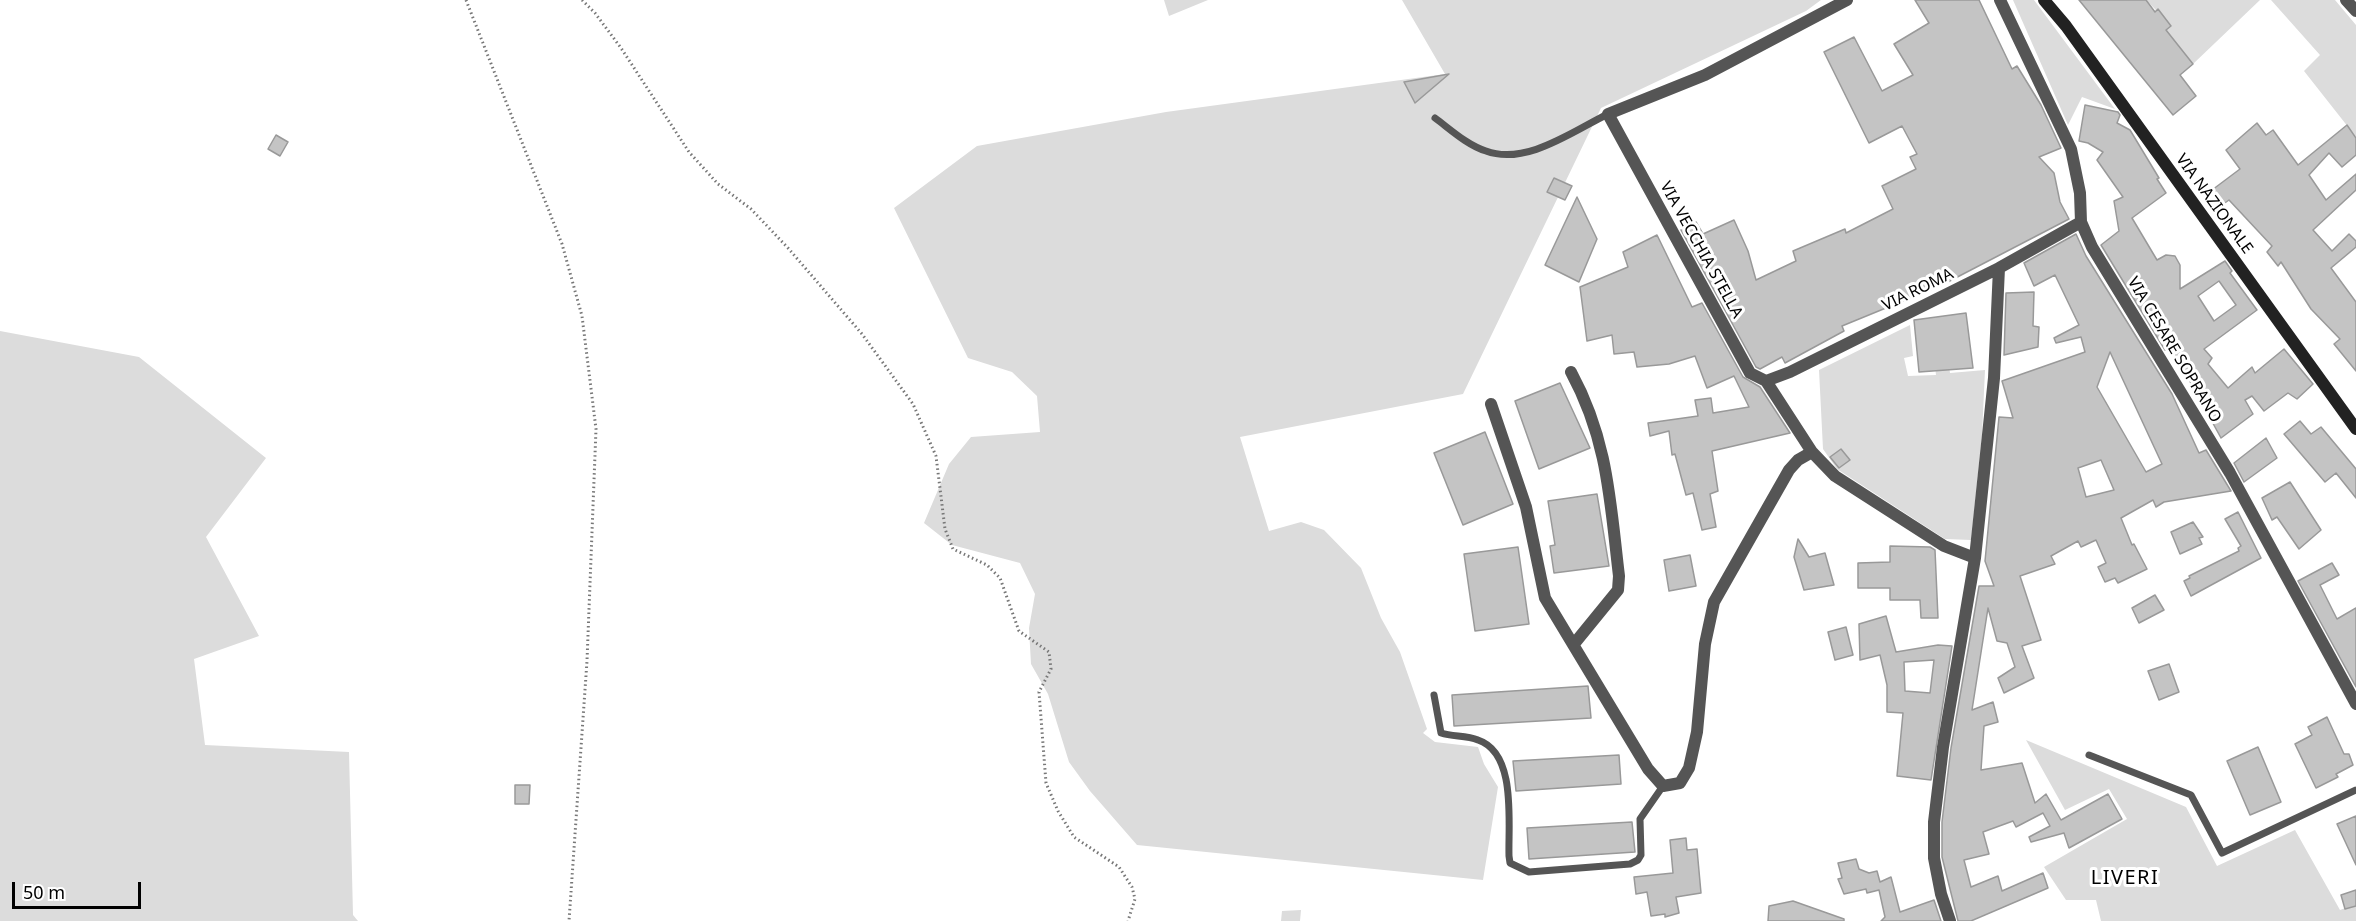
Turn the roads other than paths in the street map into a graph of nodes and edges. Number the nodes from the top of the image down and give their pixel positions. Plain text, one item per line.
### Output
1 (1847, 0) edge
2 (2000, 0) edge
3 (2044, 0) edge
4 (2346, 0) edge
5 (2356, 11) edge
6 (1608, 114) junction
7 (1435, 117) dead end
8 (2081, 222) junction
9 (1999, 268) junction
10 (1571, 372) dead end
11 (1766, 381) junction
12 (1491, 404) dead end
13 (2356, 429) edge
14 (1812, 452) junction
15 (1975, 558) junction
16 (1574, 644) junction
17 (1434, 695) dead end
18 (2356, 704) edge
19 (2089, 755) dead end
20 (1663, 786) junction
21 (2356, 790) edge
22 (1950, 921) edge

1 - 6 street
2 - 8 street, VIA CESARE SOPRANO
3 - 13 main road, VIA NAZIONALE
4 - 5 street
6 - 7 lane
6 - 11 street, VIA VECCHIA STELLA
8 - 9 street, VIA ROMA
8 - 18 street, VIA CESARE SOPRANO
9 - 11 street, VIA ROMA
9 - 15 street
10 - 16 street
11 - 14 street, VIA VECCHIA STELLA
12 - 16 street
14 - 15 street, VIA VECCHIA STELLA
14 - 20 street
15 - 22 street
16 - 20 street
17 - 20 lane
19 - 21 lane

